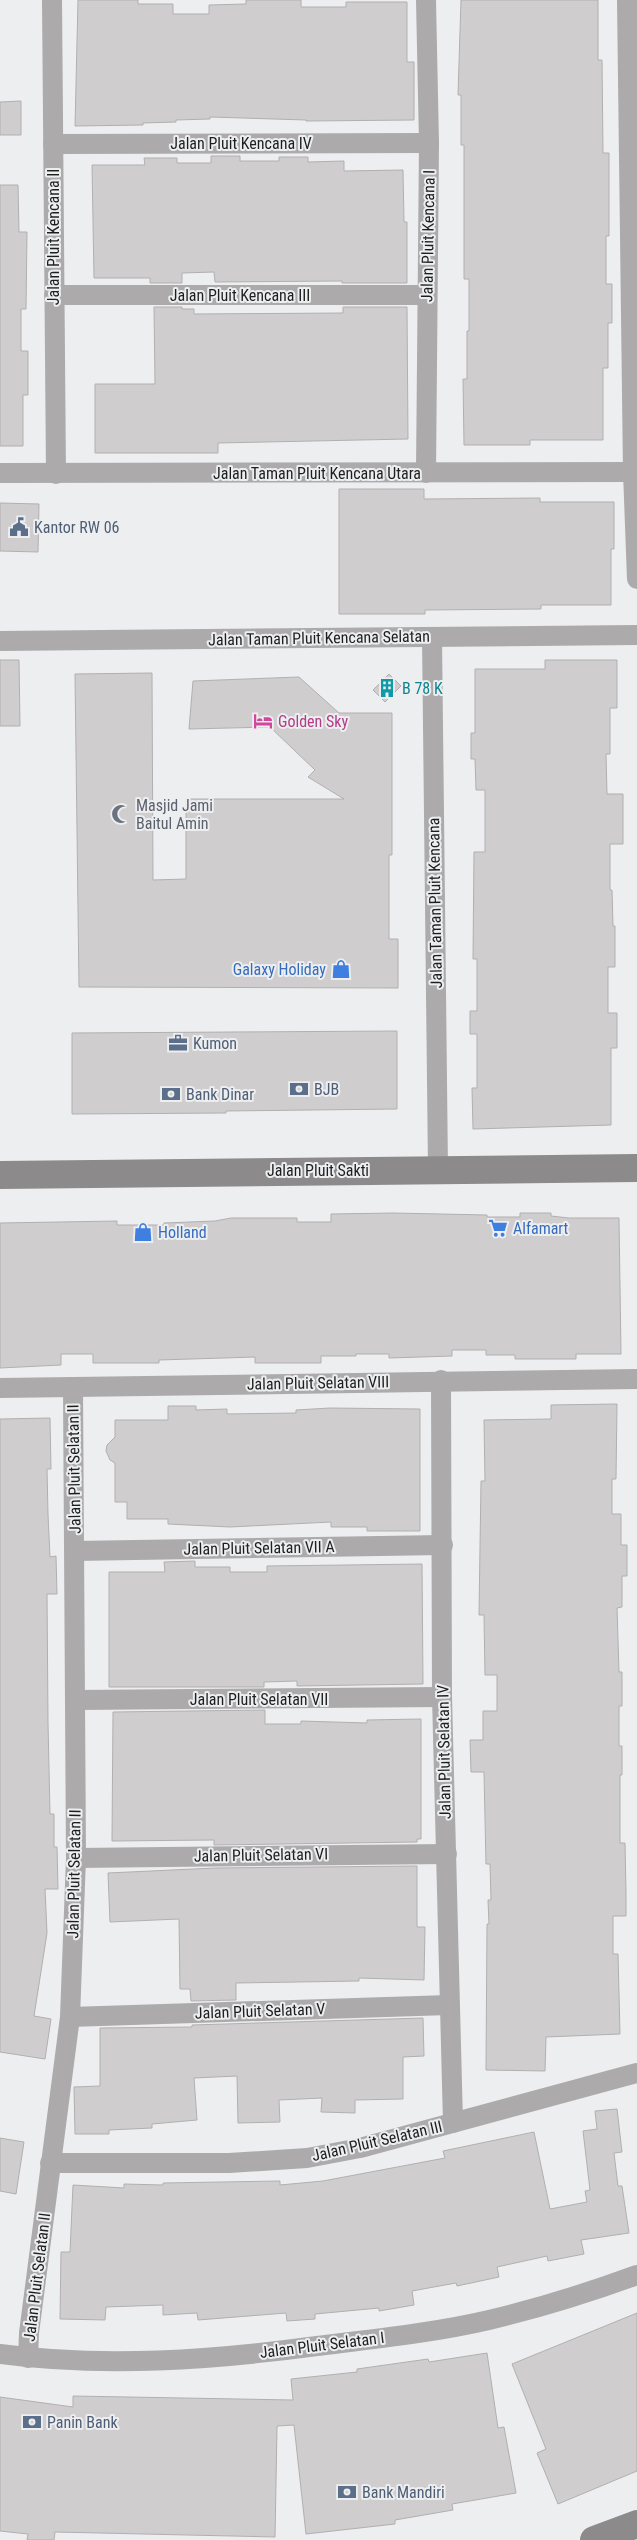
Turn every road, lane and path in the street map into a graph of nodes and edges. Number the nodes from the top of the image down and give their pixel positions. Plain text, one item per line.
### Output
1 (52, 0) edge
2 (426, 0) edge
3 (627, 0) edge
4 (632, 62) edge
5 (429, 143) junction
6 (53, 144) junction
7 (634, 240) edge
8 (54, 295) junction
9 (427, 295) junction
10 (635, 440) edge
11 (426, 472) junction
12 (633, 472) junction
13 (0, 473) edge
14 (56, 474) junction
15 (637, 579) edge
16 (637, 635) edge
17 (432, 637) junction
18 (0, 642) edge
19 (637, 1168) edge
20 (438, 1170) junction
21 (0, 1175) edge
22 (637, 1379) edge
23 (441, 1380) junction
24 (0, 1388) edge
25 (73, 1388) junction
26 (443, 1545) junction
27 (75, 1551) junction
28 (442, 1697) junction
29 (76, 1700) junction
30 (447, 1854) junction
31 (76, 1858) junction
32 (449, 2005) junction
33 (70, 2017) junction
34 (637, 2073) edge
35 (453, 2123) junction
36 (50, 2163) junction
37 (637, 2275) edge
38 (0, 2354) edge
39 (28, 2358) junction
40 (637, 2524) edge
41 (594, 2540) edge

1 - 6 street, Jalan Pluit Kencana II
2 - 5 street, Jalan Pluit Kencana I
3 - 4 street
4 - 7 street
5 - 6 street, Jalan Pluit Kencana IV
5 - 9 street, Jalan Pluit Kencana I
6 - 8 street, Jalan Pluit Kencana II
7 - 10 street
8 - 9 street, Jalan Pluit Kencana III
8 - 14 street, Jalan Pluit Kencana II
9 - 11 street, Jalan Pluit Kencana I
10 - 12 street
11 - 12 street, Jalan Taman Pluit Kencana Utara
11 - 14 street, Jalan Taman Pluit Kencana Utara
12 - 15 street
13 - 14 street, Jalan Taman Pluit Kencana Utara
16 - 17 street, Jalan Taman Pluit Kencana Selatan
17 - 18 street, Jalan Taman Pluit Kencana Selatan
17 - 20 street, Jalan Taman Pluit Kencana
19 - 20 street, Jalan Pluit Sakti
20 - 21 street, Jalan Pluit Sakti
22 - 23 street, Jalan Pluit Selatan VIII
23 - 25 street, Jalan Pluit Selatan VIII
23 - 26 street, Jalan Pluit Selatan IV
24 - 25 street, Jalan Pluit Selatan VIII
25 - 27 street, Jalan Pluit Selatan II
26 - 27 street, Jalan Pluit Selatan VII A
26 - 28 street, Jalan Pluit Selatan IV
27 - 29 street, Jalan Pluit Selatan II
28 - 29 street, Jalan Pluit Selatan VII
28 - 30 street, Jalan Pluit Selatan IV
29 - 31 street, Jalan Pluit Selatan II
30 - 31 street, Jalan Pluit Selatan VI
30 - 32 street, Jalan Pluit Selatan IV
31 - 33 street, Jalan Pluit Selatan II
32 - 33 street, Jalan Pluit Selatan V
32 - 35 street, Jalan Pluit Selatan IV
33 - 36 street, Jalan Pluit Selatan II
34 - 35 street, Jalan Pluit Selatan III
35 - 36 street, Jalan Pluit Selatan III
36 - 39 street, Jalan Pluit Selatan II
37 - 39 street, Jalan Pluit Selatan I
38 - 39 street, Jalan Pluit Selatan I
40 - 41 street

